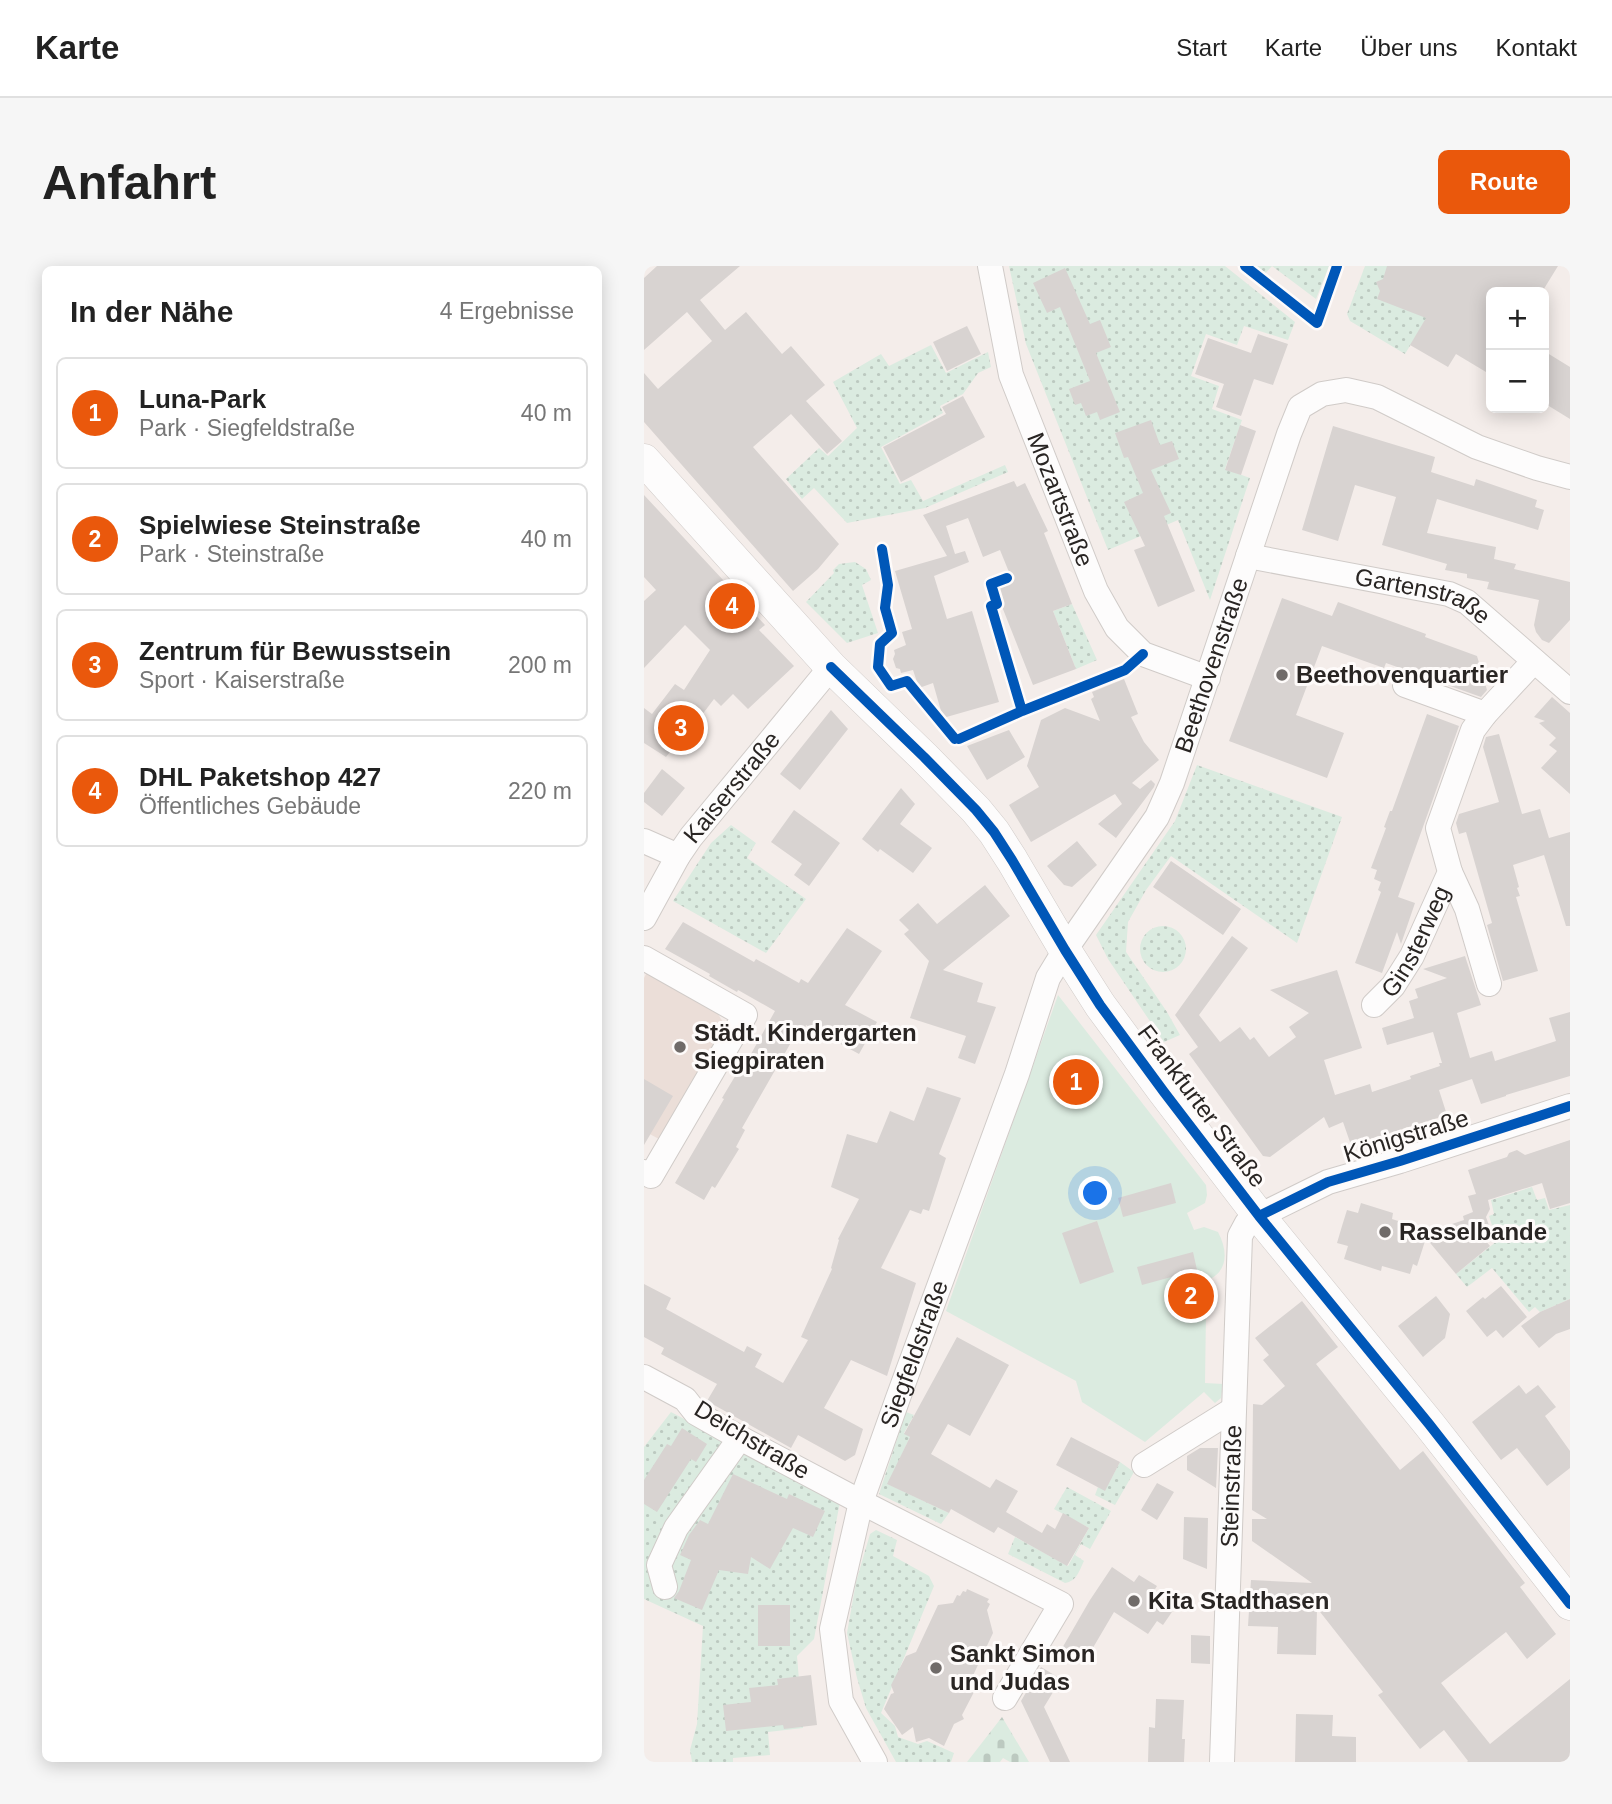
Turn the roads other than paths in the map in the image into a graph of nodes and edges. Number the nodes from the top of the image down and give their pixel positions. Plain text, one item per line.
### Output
1 (990, 266) edge
2 (644, 460) edge
3 (1570, 477) edge
4 (1248, 556) junction
5 (1534, 660) junction
6 (831, 667) junction
7 (1208, 678) junction
8 (1405, 685) dead end
9 (1570, 692) edge
10 (1485, 714) junction
11 (644, 841) edge
12 (678, 856) junction
13 (1450, 872) junction
14 (644, 918) edge
15 (1065, 950) junction
16 (644, 958) edge
17 (1489, 984) dead end
18 (1374, 1005) dead end
19 (1570, 1106) edge
20 (644, 1172) edge
21 (1259, 1216) junction
22 (644, 1377) edge
23 (1234, 1409) junction
24 (740, 1437) junction
25 (1144, 1465) dead end
26 (861, 1502) junction
27 (665, 1587) dead end
28 (1570, 1604) edge
29 (1005, 1698) dead end
30 (875, 1762) edge
31 (1222, 1762) edge

1 - 7 street, Mozartstraße
2 - 6 main road, Frankfurter Straße
3 - 4 street, Beethovenstraße
4 - 5 street, Gartenstraße
4 - 7 street, Beethovenstraße
5 - 9 street, Gartenstraße
5 - 10 street, Ginsterweg
6 - 12 street, Kaiserstraße
6 - 15 main road, Frankfurter Straße
7 - 15 street, Beethovenstraße
8 - 10 street
10 - 13 street, Ginsterweg
11 - 12 street
12 - 14 street, Kaiserstraße
13 - 17 street, Ginsterweg
13 - 18 street, Ginsterweg
15 - 21 main road, Frankfurter Straße
15 - 26 street, Siegfeldstraße
16 - 20 street
19 - 21 street, Königstraße
21 - 23 street, Steinstraße
21 - 28 main road, Frankfurter Straße
22 - 24 street, Deichstraße
23 - 25 street
23 - 31 street, Steinstraße
24 - 26 street, Deichstraße
24 - 27 street
26 - 29 street, Deichstraße
26 - 30 street, Siegfeldstraße

